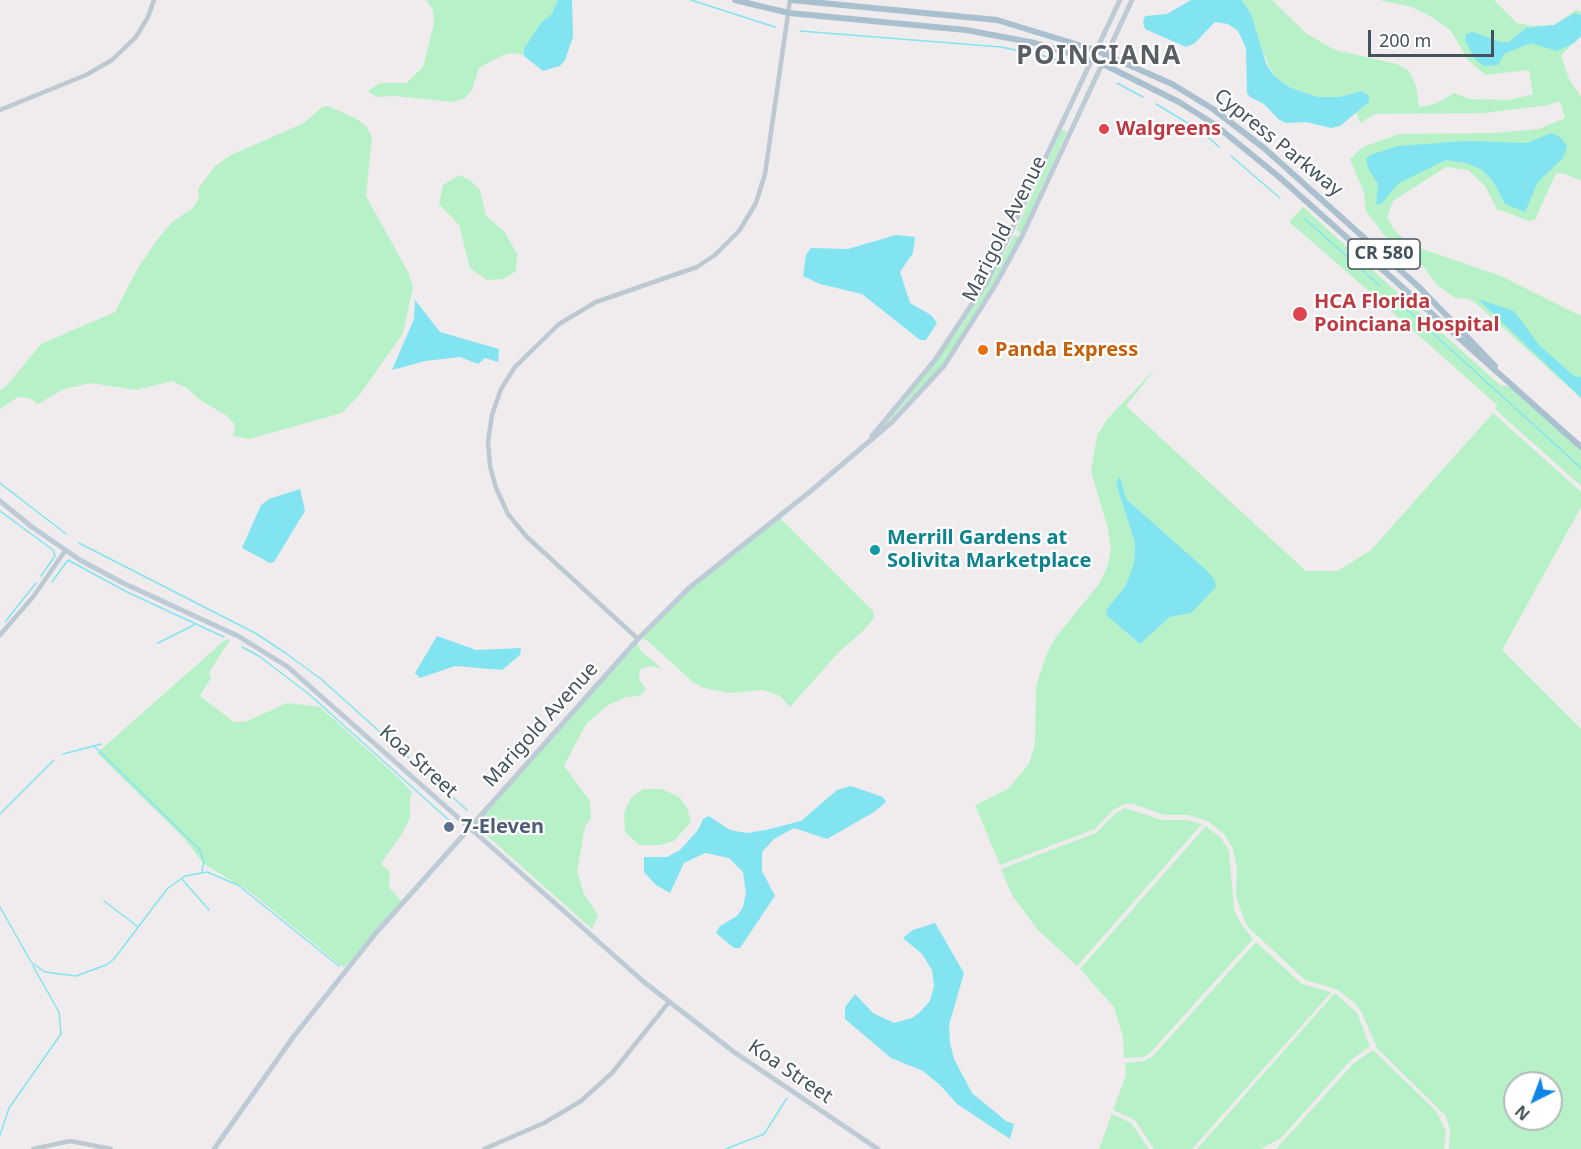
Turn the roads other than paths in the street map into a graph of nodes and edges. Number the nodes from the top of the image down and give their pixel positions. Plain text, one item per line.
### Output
1 (154, 0) edge
2 (735, 0) edge
3 (790, 0) edge
4 (1120, 0) edge
5 (1132, 0) edge
6 (789, 13) junction
7 (1095, 50) junction
8 (1105, 54) junction
9 (1092, 60) junction
10 (1101, 63) junction
11 (0, 110) edge
12 (1536, 407) junction
13 (865, 444) junction
14 (1581, 447) edge
15 (0, 501) edge
16 (65, 551) junction
17 (0, 635) edge
18 (638, 639) junction
19 (469, 828) junction
20 (669, 1002) junction
21 (33, 1149) edge
22 (111, 1149) edge
23 (214, 1149) edge
24 (484, 1149) edge
25 (878, 1149) edge

1 - 11 street
2 - 6 main road, Cypress Parkway
3 - 6 street
3 - 7 main road, Cypress Parkway
4 - 7 main road, Marigold Avenue
5 - 8 main road, Marigold Avenue
6 - 9 main road, Cypress Parkway
6 - 18 street
7 - 8 main road, Cypress Parkway
7 - 9 main road, Marigold Avenue
8 - 10 main road, Marigold Avenue
8 - 12 main road, Cypress Parkway / CR 580
9 - 10 main road, Cypress Parkway
9 - 13 main road, Marigold Avenue
10 - 12 main road, Cypress Parkway / CR 580
10 - 13 main road, Marigold Avenue
12 - 14 main road, Cypress Parkway / CR 580
13 - 18 main road, Marigold Avenue
15 - 16 main road, Koa Street
16 - 17 street
16 - 19 main road, Koa Street
18 - 19 main road, Marigold Avenue
19 - 20 main road, Koa Street
19 - 23 main road, Marigold Avenue
20 - 24 street
20 - 25 main road, Koa Street
21 - 22 street

